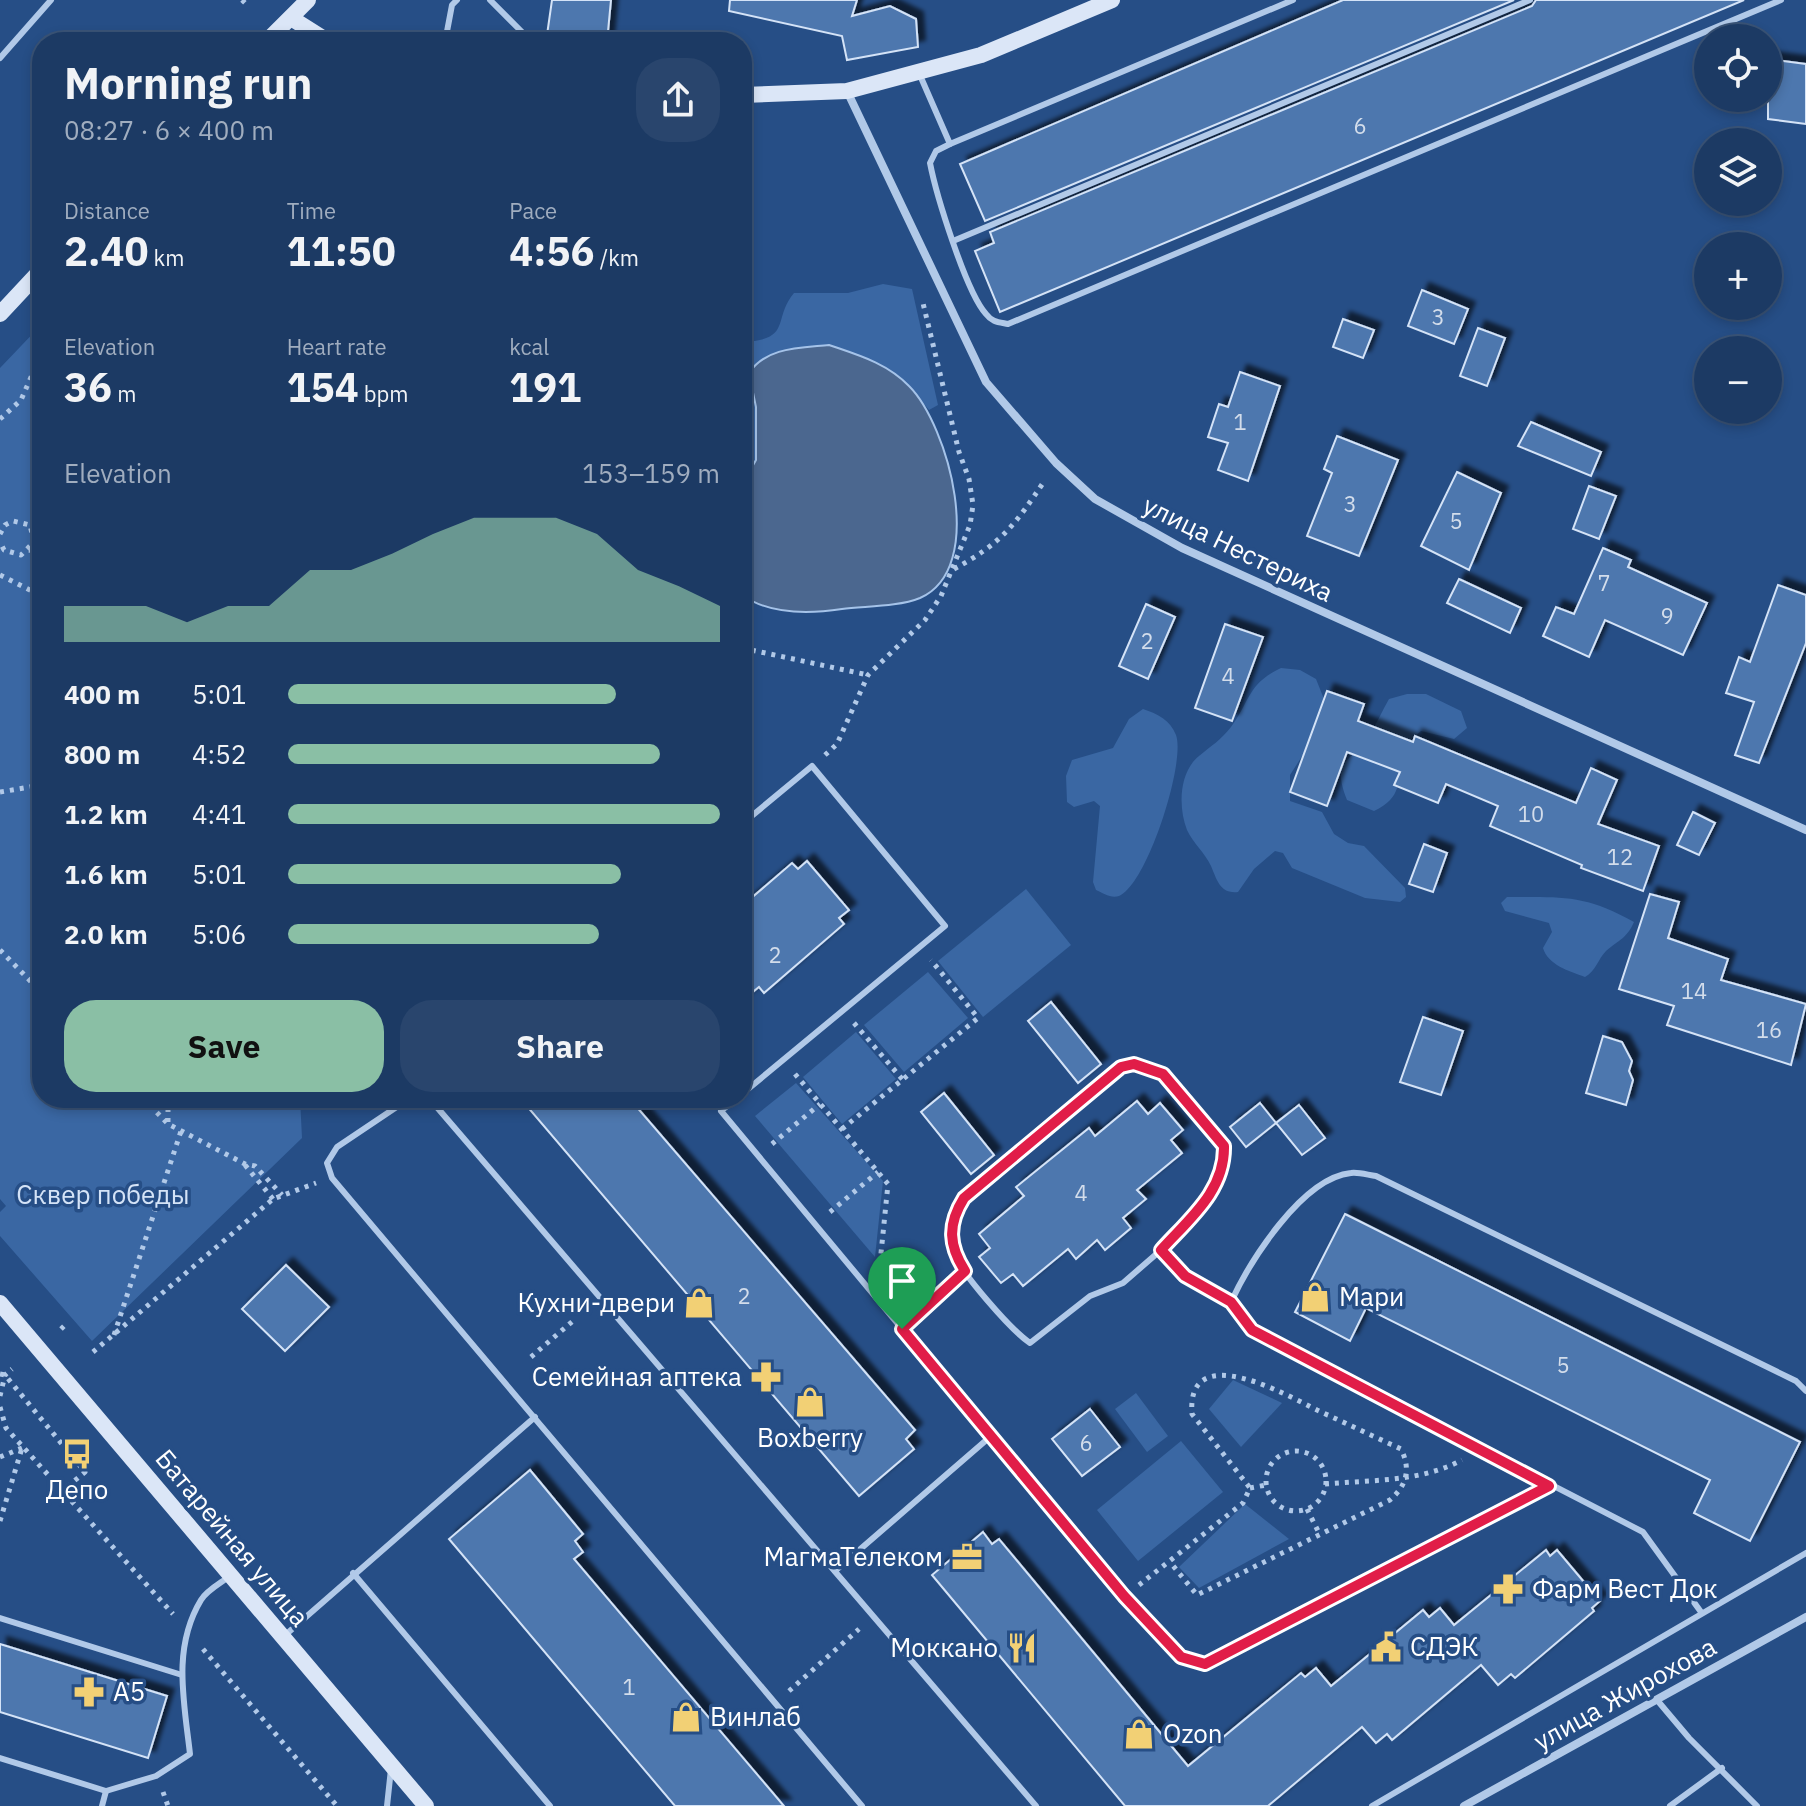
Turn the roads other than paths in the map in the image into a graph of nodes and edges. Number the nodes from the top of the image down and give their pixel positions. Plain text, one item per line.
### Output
1 (51, 0) edge
2 (308, 0) edge
3 (457, 0) edge
4 (490, 0) edge
5 (1112, 0) edge
6 (1293, 0) edge
7 (1530, 0) edge
8 (1781, 0) edge
9 (291, 18) junction
10 (276, 32) edge
11 (313, 32) edge
12 (447, 32) edge
13 (522, 32) edge
14 (0, 58) edge
15 (918, 72) junction
16 (847, 91) junction
17 (752, 95) edge
18 (950, 144) junction
19 (953, 241) junction
20 (32, 280) edge
21 (0, 314) edge
22 (752, 816) edge
23 (1806, 830) edge
24 (752, 1086) edge
25 (395, 1108) edge
26 (438, 1108) edge
27 (725, 1108) edge
28 (1161, 1250) junction
29 (965, 1271) junction
30 (1231, 1302) junction
31 (0, 1303) edge
32 (902, 1329) junction
33 (1806, 1391) edge
34 (535, 1417) junction
35 (991, 1436) junction
36 (1549, 1486) junction
37 (1806, 1553) edge
38 (835, 1571) junction
39 (353, 1573) junction
40 (231, 1575) junction
41 (1701, 1612) junction
42 (1806, 1617) edge
43 (0, 1618) edge
44 (283, 1637) junction
45 (182, 1675) junction
46 (1657, 1700) junction
47 (0, 1758) edge
48 (392, 1766) junction
49 (1722, 1768) junction
50 (106, 1791) junction
51 (102, 1806) edge
52 (387, 1806) edge
53 (426, 1806) edge
54 (550, 1806) edge
55 (862, 1806) edge
56 (1036, 1806) edge
57 (1372, 1806) edge
58 (1464, 1806) edge
59 (1670, 1806) edge
60 (1757, 1806) edge

1 - 14 lane
2 - 9 main road
3 - 12 lane
4 - 13 lane
5 - 15 main road
6 - 18 lane
7 - 19 lane
8 - 19 lane
9 - 10 main road
9 - 11 main road
15 - 16 main road
15 - 18 lane
16 - 17 main road
16 - 23 street, улица Нестериха
18 - 19 lane
20 - 21 main road
22 - 24 lane
25 - 34 lane
26 - 38 lane
27 - 32 lane
28 - 29 lane
28 - 29 lane
28 - 30 lane
29 - 32 lane
30 - 33 lane
30 - 36 lane
31 - 40 main road, Батарейная улица
32 - 35 lane
34 - 39 lane
34 - 55 lane
35 - 36 lane
35 - 38 lane
36 - 41 lane
37 - 41 lane
38 - 56 lane
39 - 44 lane
39 - 54 lane
40 - 44 main road, Батарейная улица
40 - 45 lane
41 - 57 lane
42 - 46 street, улица Жирохова
43 - 45 lane
44 - 48 main road, Батарейная улица
45 - 50 lane
46 - 49 lane
46 - 58 street, улица Жирохова
47 - 50 lane
48 - 52 lane
48 - 53 main road, Батарейная улица
49 - 59 lane
49 - 60 lane
50 - 51 lane

